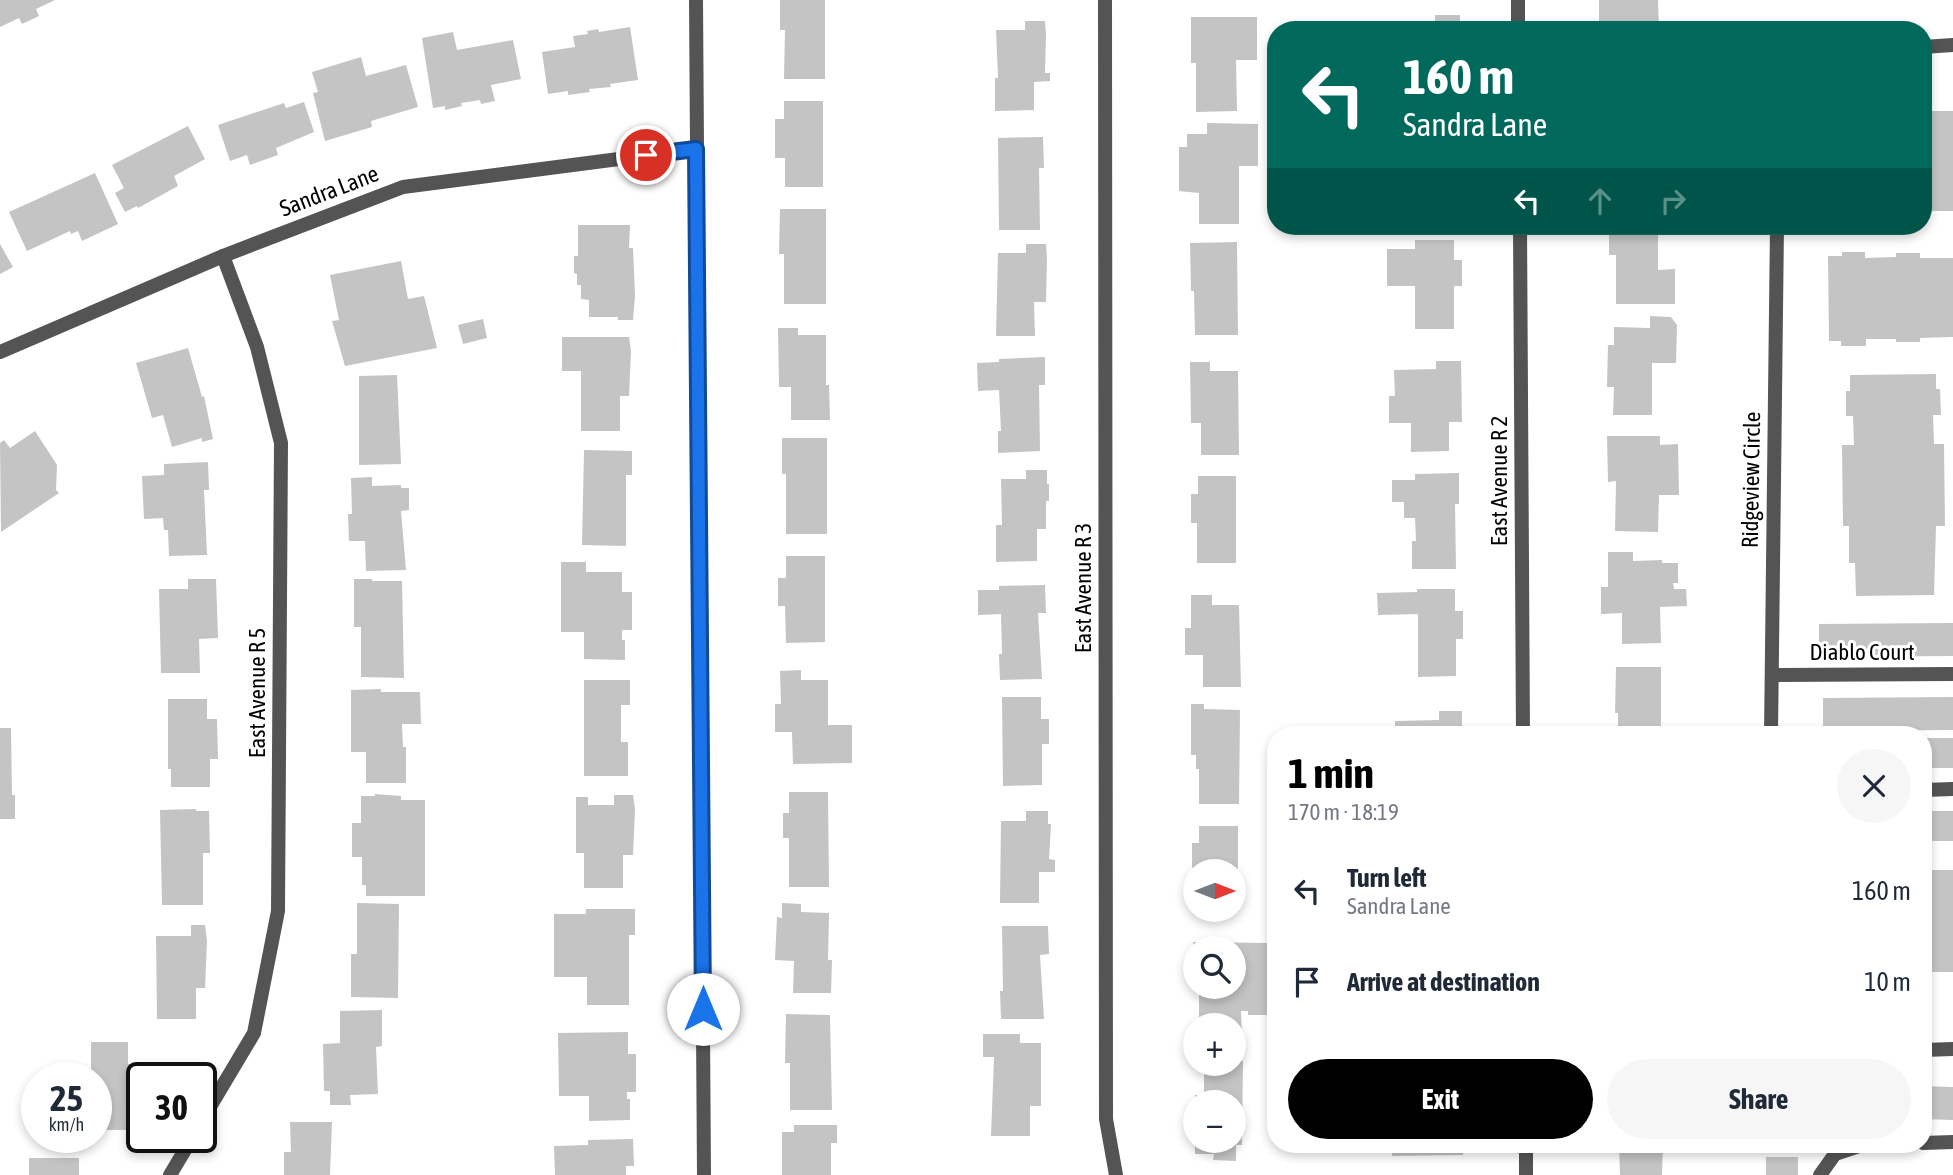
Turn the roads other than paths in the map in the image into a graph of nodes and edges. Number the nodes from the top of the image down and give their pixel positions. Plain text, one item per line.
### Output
1 (696, 0) edge
2 (1105, 0) edge
3 (1518, 0) edge
4 (1518, 21) edge
5 (1953, 46) edge
6 (1932, 47) edge
7 (696, 149) junction
8 (1520, 235) edge
9 (1777, 235) edge
10 (223, 256) junction
11 (0, 352) edge
12 (1953, 674) edge
13 (1772, 675) junction
14 (1523, 726) edge
15 (1771, 726) edge
16 (1953, 789) edge
17 (1932, 790) edge
18 (1953, 1049) edge
19 (1932, 1050) edge
20 (217, 1095) edge
21 (1953, 1142) edge
22 (1932, 1143) edge
23 (183, 1153) edge
24 (1526, 1153) edge
25 (1838, 1153) edge
26 (170, 1175) edge
27 (704, 1175) edge
28 (1116, 1175) edge
29 (1526, 1175) edge
30 (1820, 1175) edge

1 - 7 street
2 - 28 street, East Avenue R 3
3 - 4 street
5 - 6 street
7 - 10 street, Sandra Lane
7 - 27 street
8 - 14 street, East Avenue R 2
9 - 13 street, Ridgeview Circle
10 - 11 street, Sandra Lane
10 - 20 street, East Avenue R 5
12 - 13 street, Diablo Court
13 - 15 street, Ridgeview Circle
16 - 17 street
18 - 19 street
21 - 22 street
23 - 26 street
24 - 29 street
25 - 30 street

